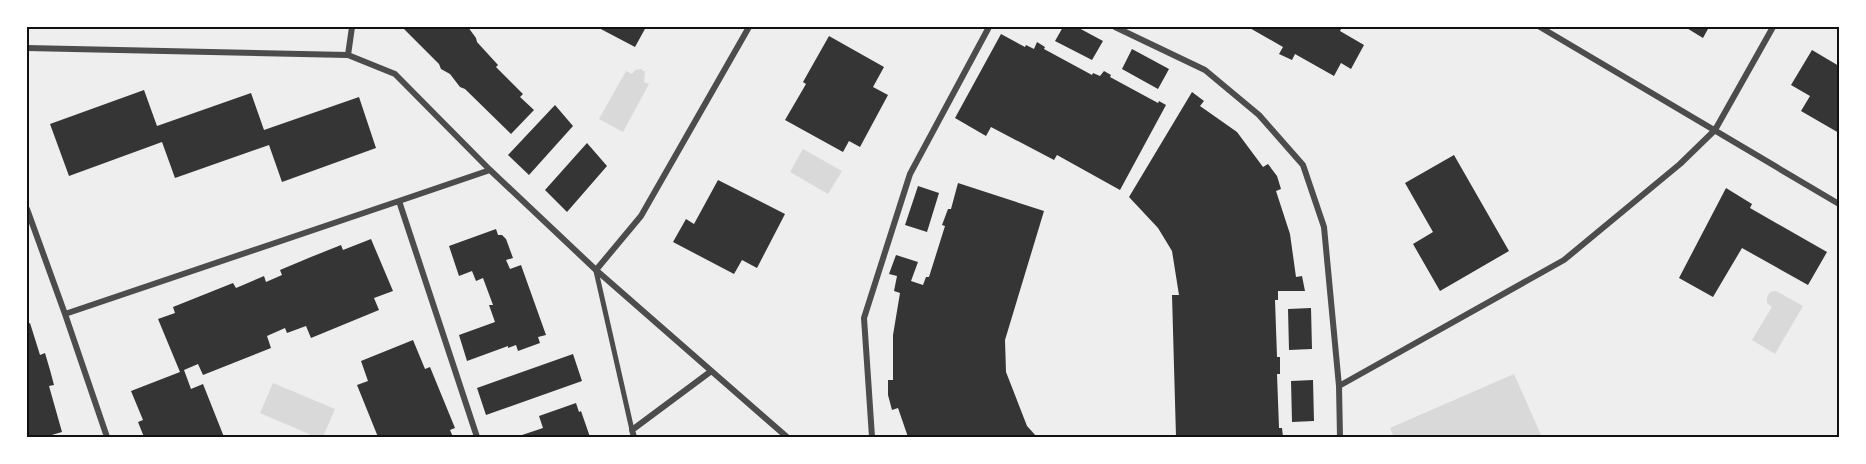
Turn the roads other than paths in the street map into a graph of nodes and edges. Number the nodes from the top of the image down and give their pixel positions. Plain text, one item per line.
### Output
1 (352, 27) edge
2 (749, 27) edge
3 (989, 27) edge
4 (1115, 27) edge
5 (1540, 27) edge
6 (1773, 27) edge
7 (27, 48) edge
8 (348, 55) junction
9 (1715, 130) junction
10 (490, 170) junction
11 (399, 201) junction
12 (1839, 204) edge
13 (27, 209) edge
14 (596, 270) junction
15 (65, 314) junction
16 (710, 372) junction
17 (1339, 386) junction
18 (633, 434) edge
19 (106, 437) edge
20 (477, 437) edge
21 (787, 437) edge
22 (872, 437) edge
23 (1340, 437) edge

1 - 8 street
2 - 14 street
3 - 22 street
4 - 17 street
5 - 9 street
6 - 9 street
7 - 8 street
8 - 10 street
9 - 12 street
9 - 17 street
10 - 11 street
10 - 14 street
11 - 15 street
11 - 20 street
13 - 15 street
14 - 16 street
14 - 18 street
15 - 19 street
16 - 18 street
16 - 21 street
17 - 23 street

